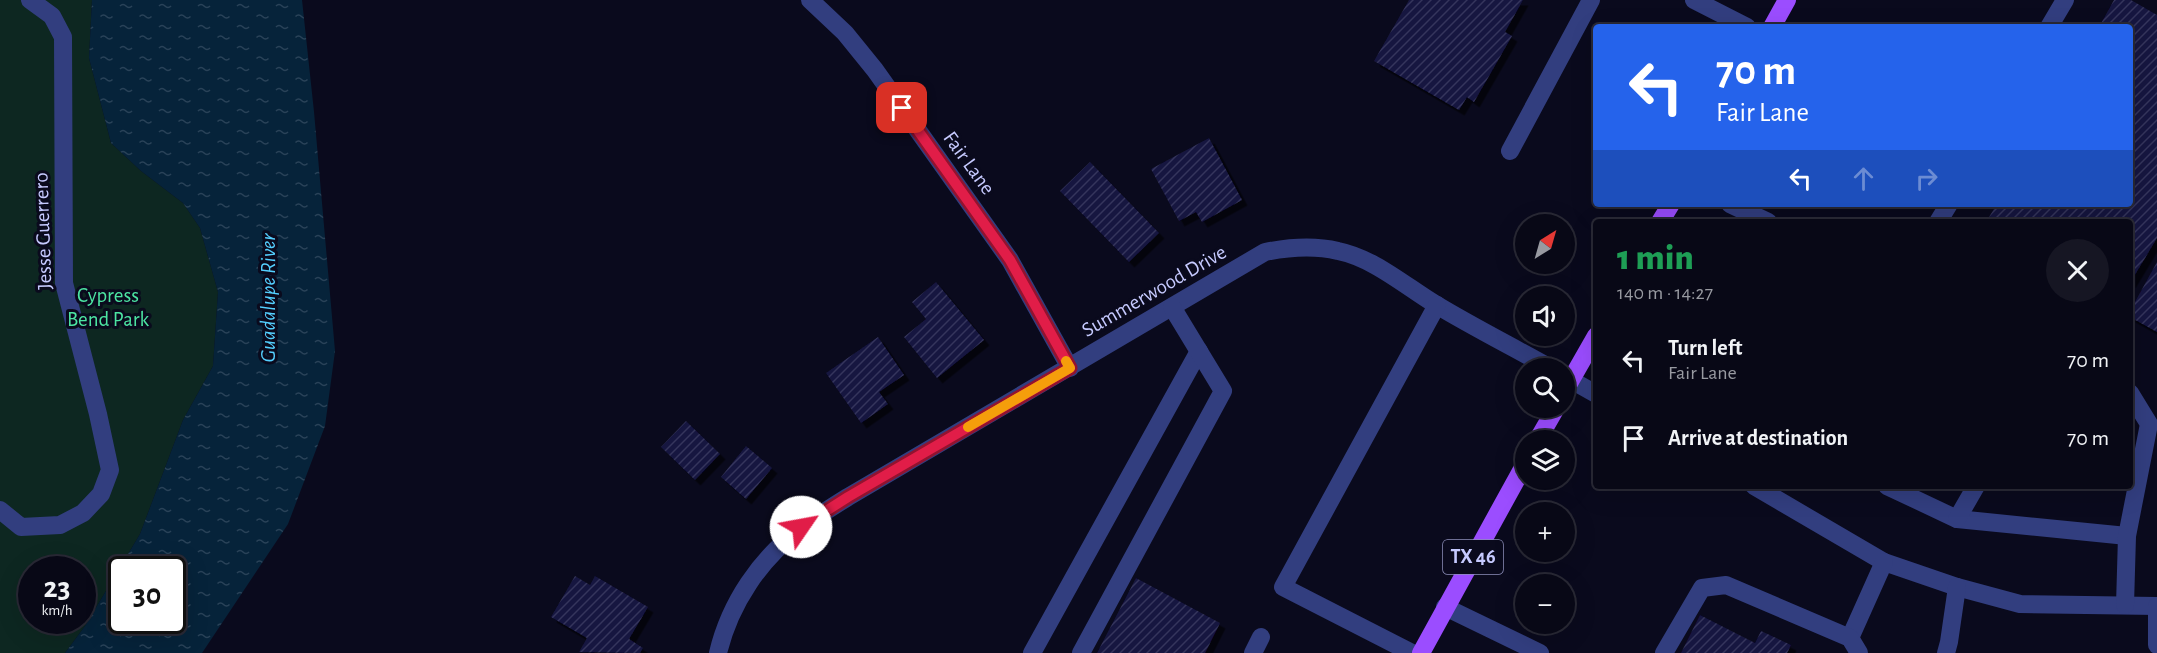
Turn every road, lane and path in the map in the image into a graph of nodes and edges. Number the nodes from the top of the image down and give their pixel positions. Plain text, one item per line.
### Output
1 (30, 0) edge
2 (810, 0) edge
3 (1591, 0) edge
4 (1694, 0) edge
5 (1787, 0) edge
6 (2065, 0) edge
7 (1742, 24) edge
8 (1774, 24) edge
9 (2051, 24) edge
10 (1510, 151) dead end
11 (1736, 207) edge
12 (1762, 219) edge
13 (1437, 305) junction
14 (1172, 307) junction
15 (1593, 341) edge
16 (1199, 351) junction
17 (1532, 358) edge
18 (1070, 368) junction
19 (1575, 370) edge
20 (1575, 386) edge
21 (1593, 393) edge
22 (2133, 397) edge
23 (2153, 423) edge
24 (1515, 482) edge
25 (1759, 489) edge
26 (1893, 489) edge
27 (1974, 489) edge
28 (0, 510) edge
29 (1957, 519) junction
30 (2127, 536) junction
31 (1884, 562) junction
32 (1957, 587) junction
33 (2125, 605) junction
34 (2157, 606) edge
35 (1445, 607) junction
36 (2157, 645) edge
37 (1855, 646) edge
38 (718, 653) edge
39 (1032, 653) edge
40 (1081, 653) edge
41 (1412, 653) edge
42 (1421, 653) edge
43 (1540, 653) edge
44 (1664, 653) edge
45 (1946, 653) edge

1 - 28 street, Jesse Guerrero
2 - 18 street, Fair Lane
3 - 10 street
4 - 7 street
5 - 8 main road
6 - 9 street
11 - 12 street
13 - 14 street, Summerwood Drive
13 - 17 street, Summerwood Drive
13 - 41 street
14 - 16 street
14 - 18 street, Summerwood Drive
15 - 19 main road
16 - 39 street
16 - 40 street
18 - 38 street, Summerwood Drive
20 - 21 street
22 - 23 street
23 - 30 street
24 - 35 main road, TX 46
25 - 31 street
26 - 29 street
27 - 29 street
29 - 30 street
30 - 33 street
31 - 32 street
31 - 37 street
32 - 33 street
32 - 45 street
33 - 34 street
34 - 36 street
35 - 42 main road, TX 46
35 - 43 street
37 - 44 street

